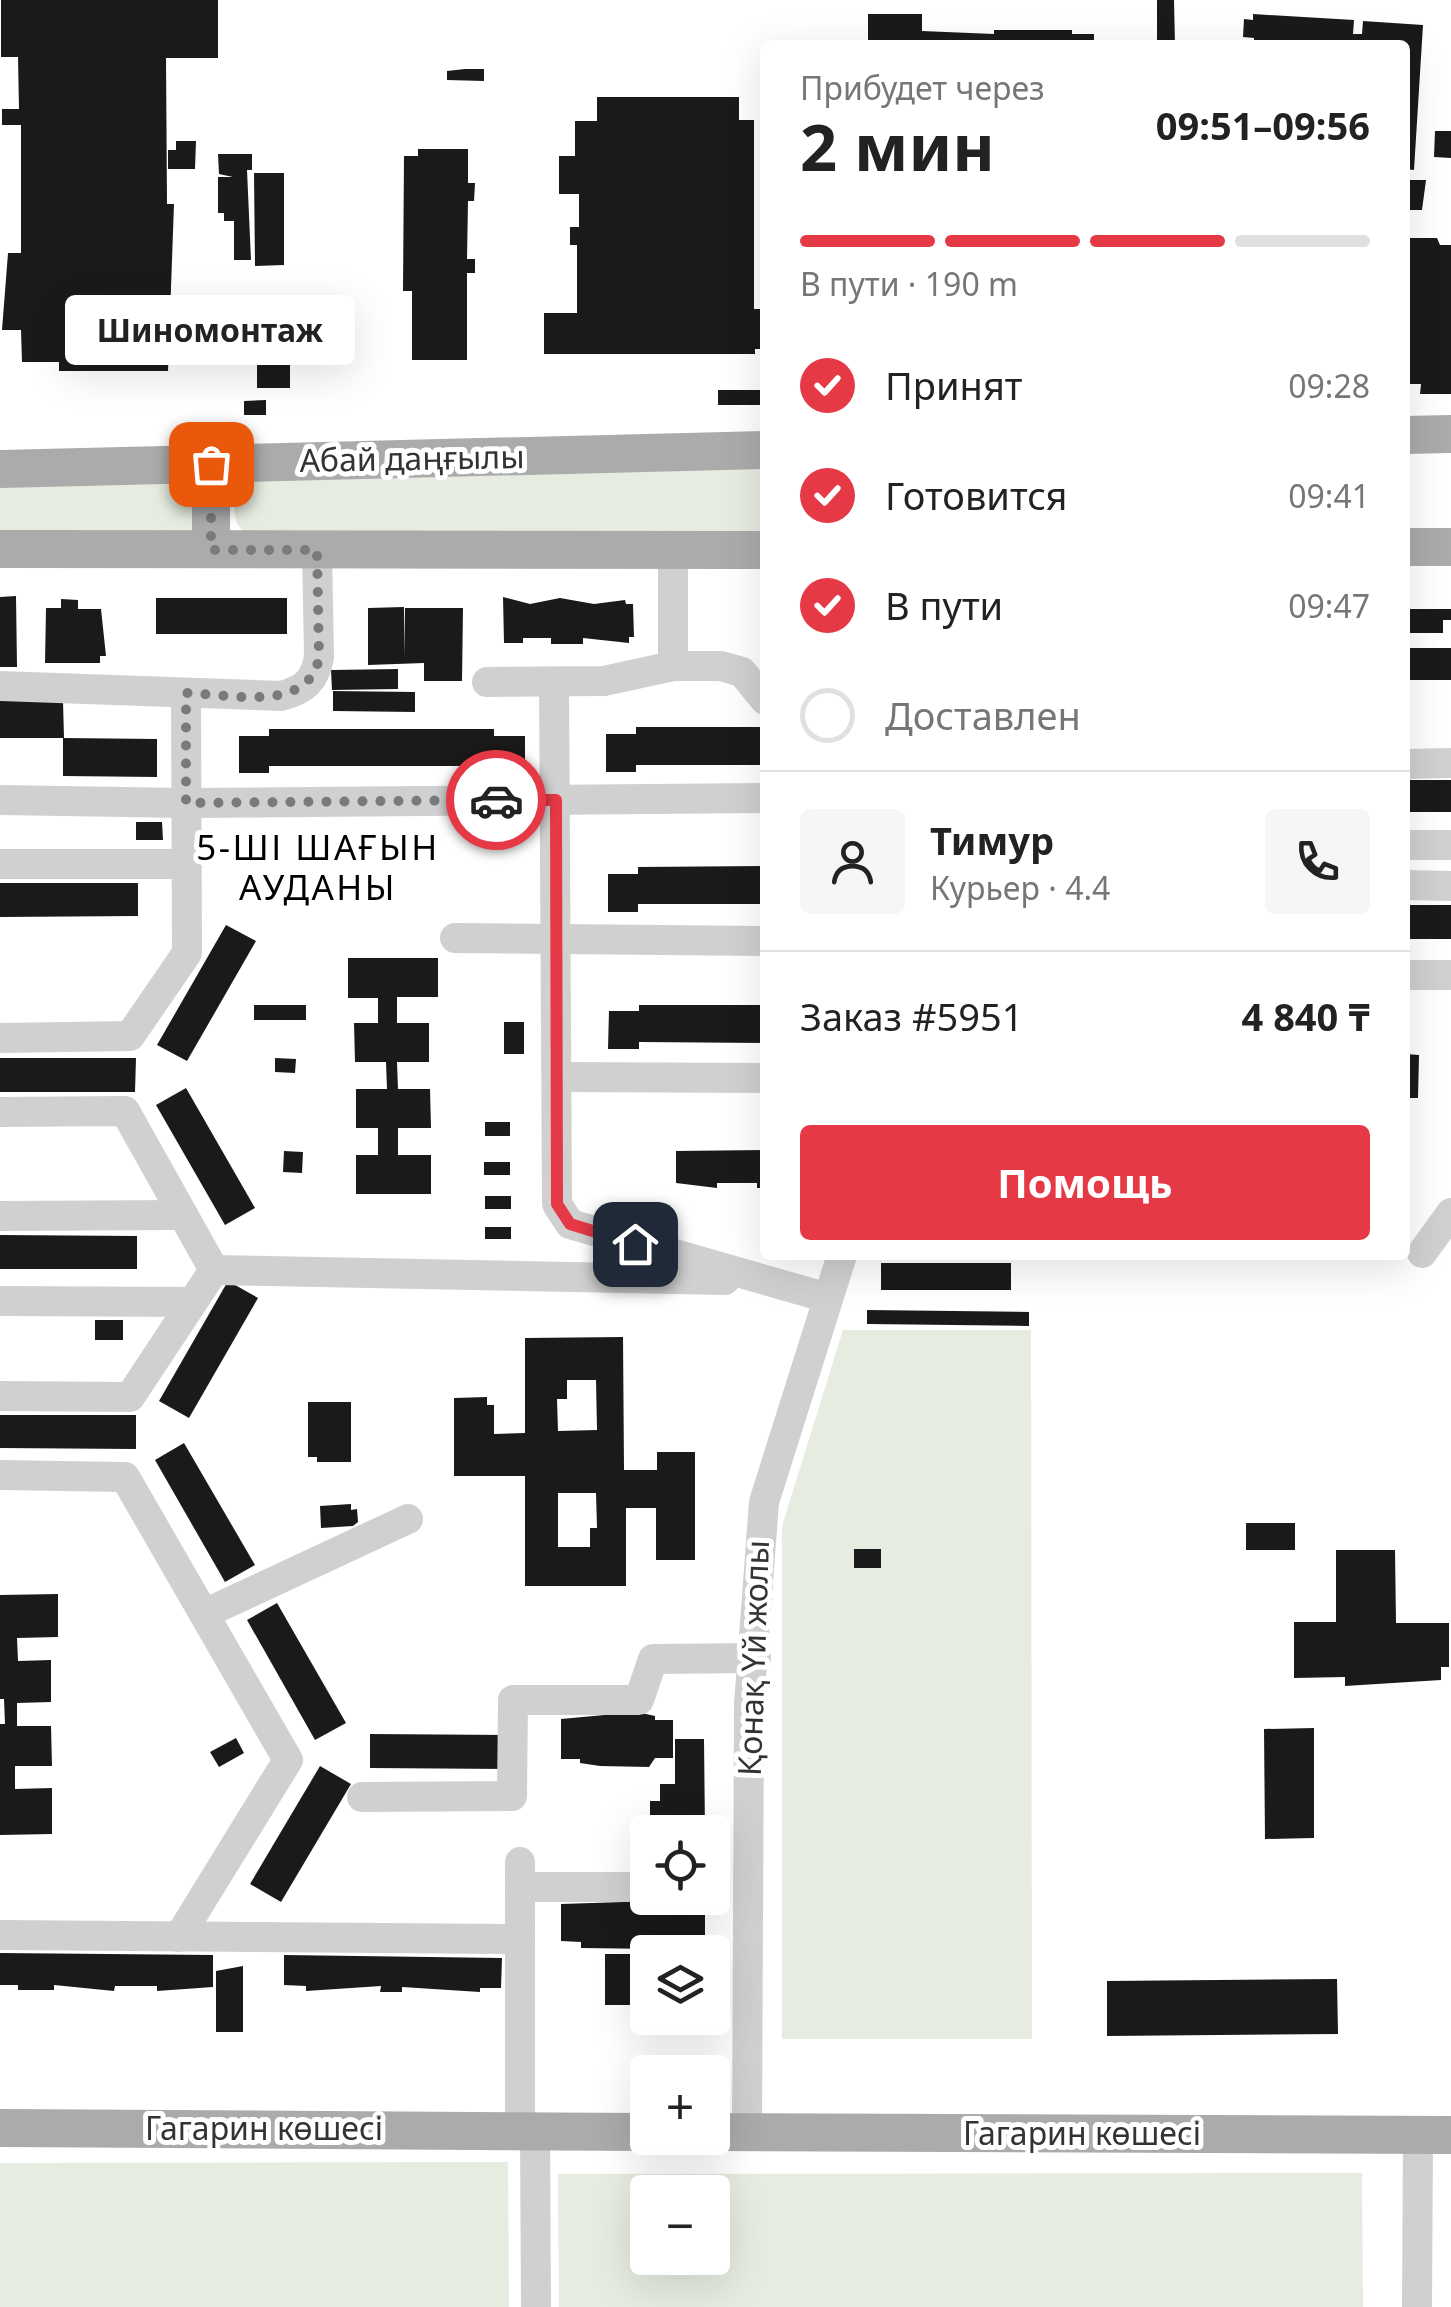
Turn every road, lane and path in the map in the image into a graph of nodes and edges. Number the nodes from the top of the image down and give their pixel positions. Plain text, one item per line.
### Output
1 (1451, 434) edge
2 (1410, 435) edge
3 (760, 450) edge
4 (211, 464) junction
5 (0, 469) edge
6 (1451, 547) edge
7 (1410, 548) edge
8 (0, 549) edge
9 (211, 550) junction
10 (317, 550) junction
11 (673, 550) junction
12 (760, 550) edge
13 (673, 666) junction
14 (487, 682) dead end
15 (554, 682) junction
16 (0, 686) edge
17 (186, 693) junction
18 (760, 694) edge
19 (1451, 763) edge
20 (1410, 764) edge
21 (760, 798) edge
22 (0, 800) edge
23 (556, 800) junction
24 (186, 803) junction
25 (1410, 845) edge
26 (1451, 845) edge
27 (0, 864) edge
28 (186, 864) junction
29 (1410, 885) edge
30 (1451, 886) edge
31 (455, 938) dead end
32 (558, 940) junction
33 (760, 941) edge
34 (1451, 975) edge
35 (1410, 976) edge
36 (0, 1038) edge
37 (558, 1077) junction
38 (760, 1078) edge
39 (0, 1112) edge
40 (1451, 1214) edge
41 (183, 1215) junction
42 (0, 1216) edge
43 (1426, 1253) edge
44 (840, 1260) edge
45 (214, 1270) junction
46 (758, 1279) junction
47 (828, 1298) junction
48 (0, 1301) edge
49 (192, 1302) junction
50 (0, 1396) edge
51 (0, 1475) edge
52 (408, 1519) dead end
53 (204, 1614) junction
54 (756, 1658) junction
55 (362, 1797) dead end
56 (630, 1885) edge
57 (0, 1935) edge
58 (179, 1937) junction
59 (520, 1939) junction
60 (0, 2128) edge
61 (528, 2131) junction
62 (630, 2132) edge
63 (730, 2132) edge
64 (1435, 2136) edge
65 (536, 2307) edge
66 (1417, 2307) edge

1 - 2 main road
3 - 4 main road, Абай даңғылы
4 - 5 main road, Абай даңғылы
4 - 9 main road
6 - 7 main road
8 - 9 main road
9 - 10 main road
10 - 11 main road
10 - 17 street
11 - 12 main road
11 - 13 street
13 - 15 street
13 - 18 street
14 - 15 street
15 - 23 street
16 - 17 street
17 - 24 street
19 - 20 street
21 - 23 street
22 - 24 street
23 - 24 street
23 - 32 street
24 - 28 street
25 - 26 street
27 - 28 street
28 - 36 street
29 - 30 street
31 - 32 street
32 - 33 street
32 - 37 street
34 - 35 street
37 - 38 street
37 - 46 street
39 - 41 street
40 - 43 street
41 - 42 street
41 - 45 street
44 - 47 street, Қонақ Үй жолы
45 - 46 street
45 - 49 street
46 - 47 street
47 - 54 street, Қонақ Үй жолы
48 - 49 street
49 - 50 street
51 - 53 street
52 - 53 street
53 - 58 street
54 - 55 street
54 - 63 street, Қонақ Үй жолы
56 - 59 street
57 - 58 street
58 - 59 street
59 - 61 street
60 - 61 main road, Гагарин көшесі
61 - 62 main road, Гагарин көшесі
61 - 65 street
63 - 64 main road, Гагарин көшесі
64 - 66 street

